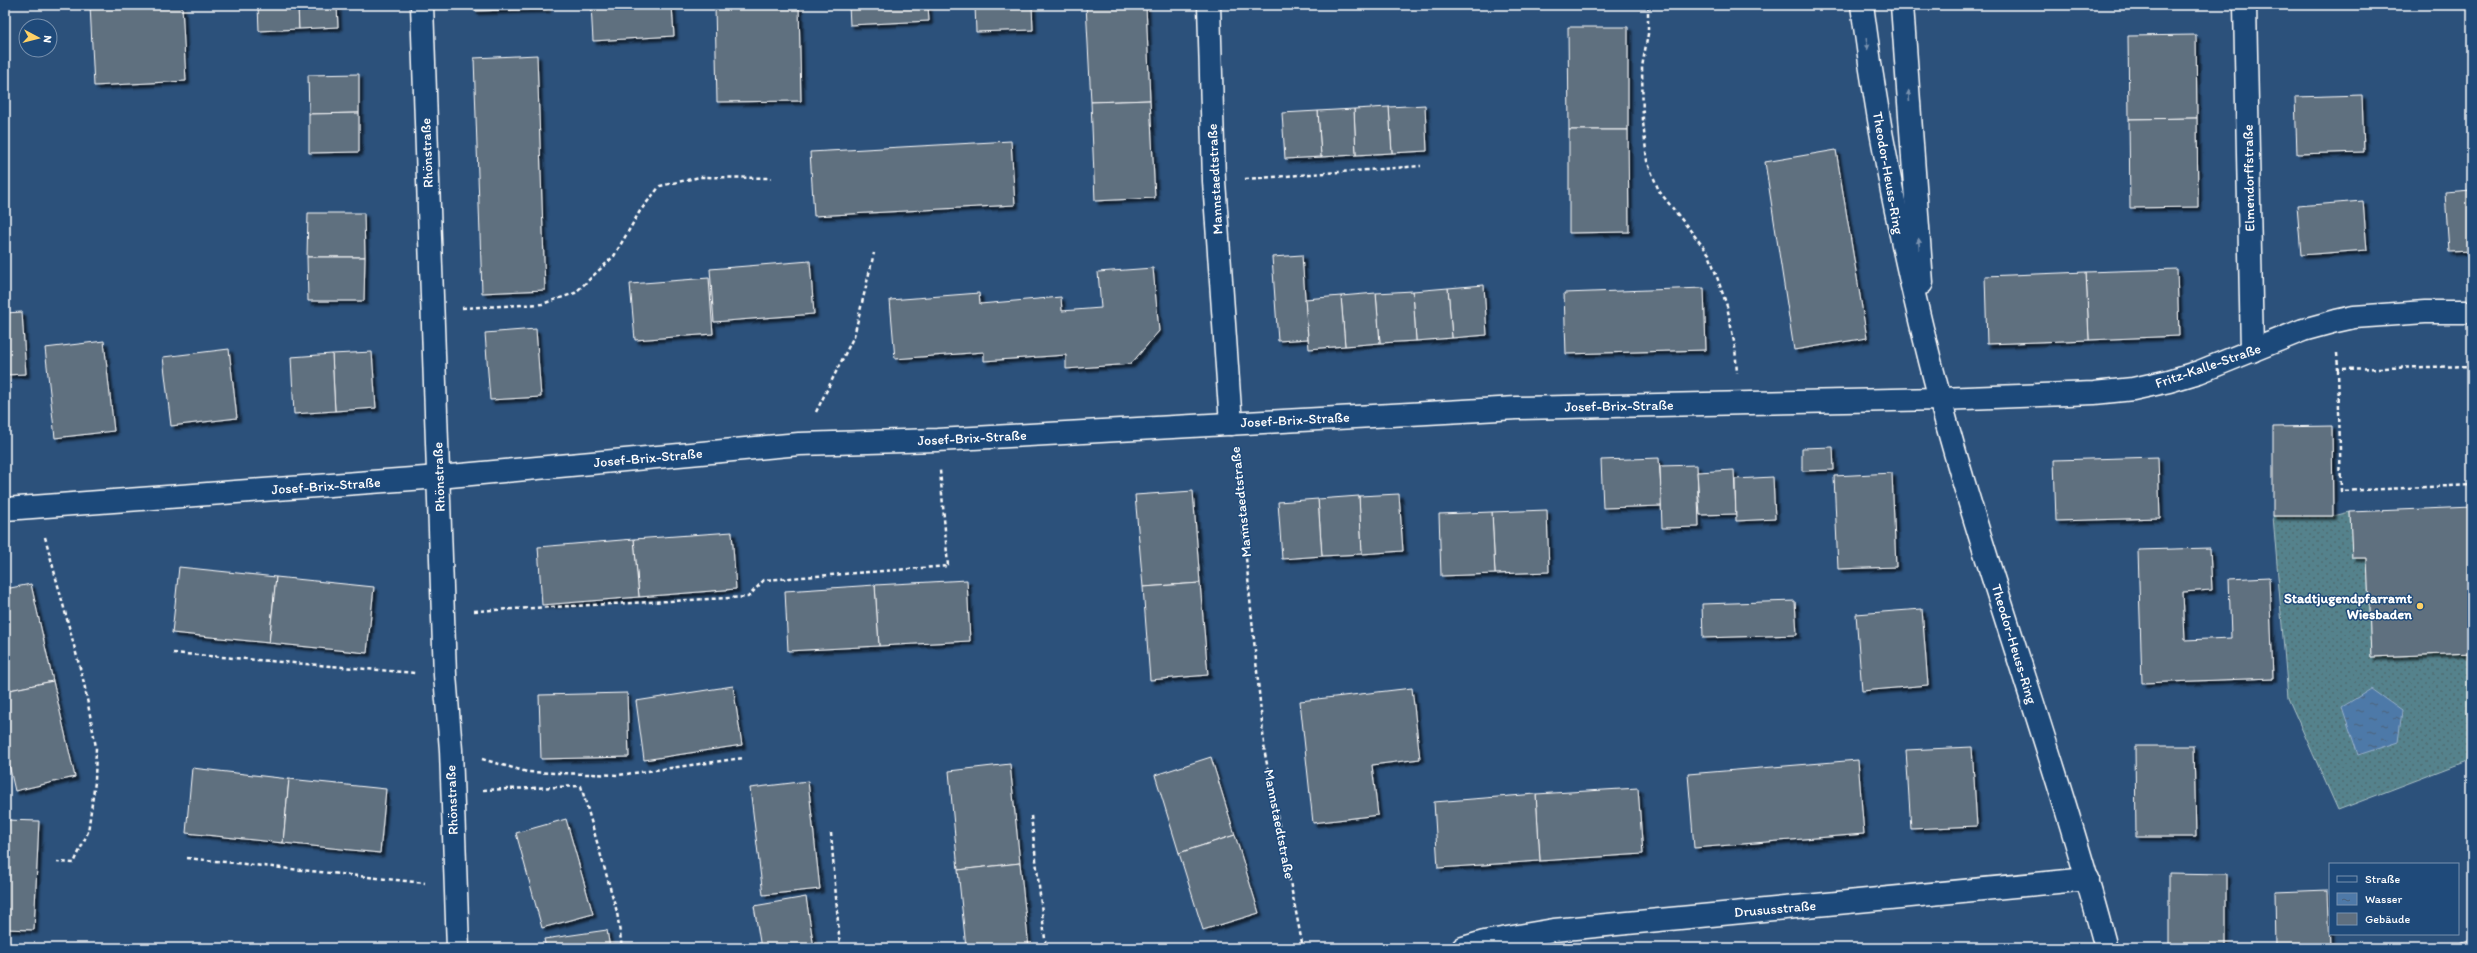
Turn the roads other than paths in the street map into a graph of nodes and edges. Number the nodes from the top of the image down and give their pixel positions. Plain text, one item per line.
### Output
1 (422, 5) edge
2 (1209, 5) edge
3 (1862, 5) edge
4 (1902, 5) edge
5 (2245, 5) edge
6 (2472, 312) edge
7 (1926, 338) junction
8 (2252, 351) junction
9 (1940, 399) junction
10 (1231, 424) junction
11 (439, 477) junction
12 (5, 509) edge
13 (2088, 879) junction
14 (458, 948) edge
15 (1463, 948) edge
16 (2106, 948) edge

1 - 11 street, Rhönstraße
2 - 10 street, Mannstaedtstraße
3 -> 7 street, Theodor-Heuss-Ring
7 -> 4 street, Theodor-Heuss-Ring
5 - 8 street, Elmendorffstraße
6 - 8 street, Fritz-Kalle-Straße
7 - 9 street, Theodor-Heuss-Ring
8 - 9 street, Fritz-Kalle-Straße
9 - 10 street, Josef-Brix-Straße
9 - 13 street, Theodor-Heuss-Ring
10 - 11 street, Josef-Brix-Straße
11 - 12 street, Josef-Brix-Straße
11 - 14 street, Rhönstraße
13 - 15 street, Drususstraße
13 - 16 street, Theodor-Heuss-Ring

